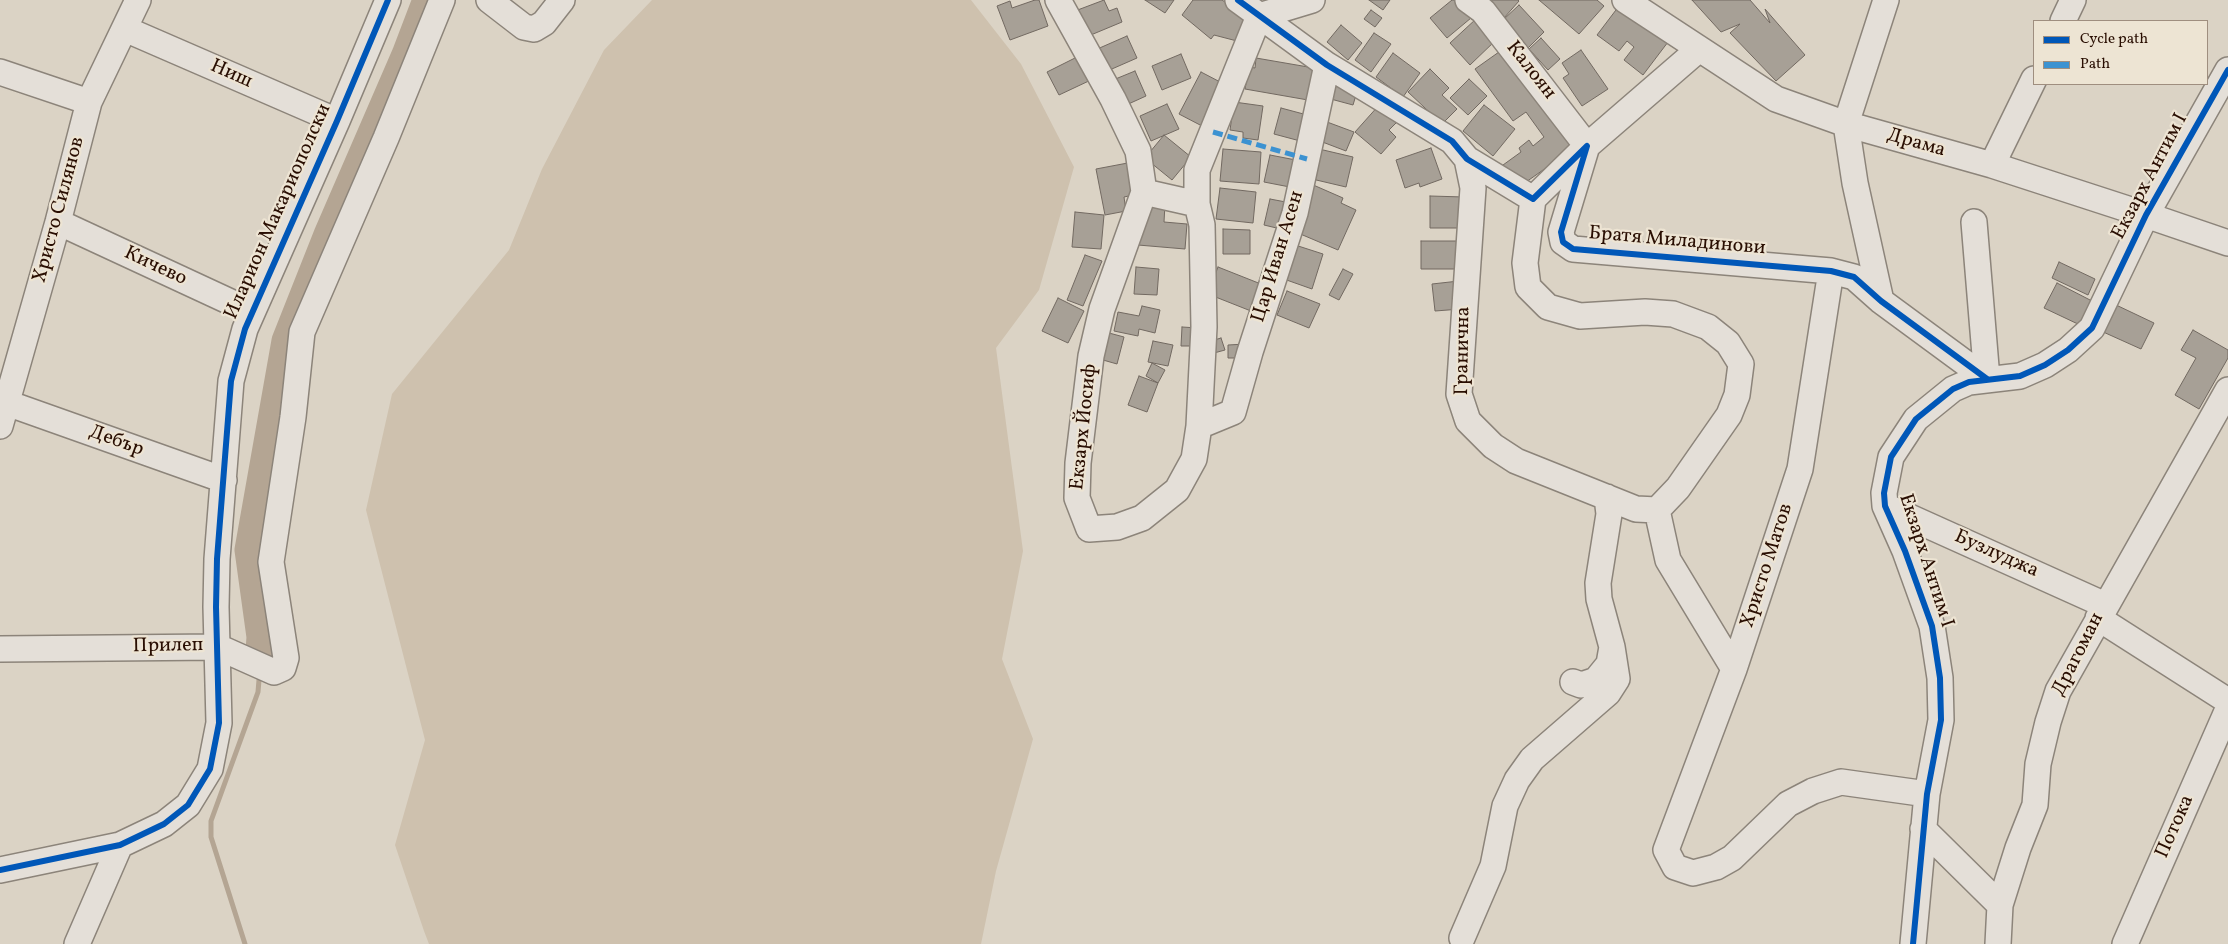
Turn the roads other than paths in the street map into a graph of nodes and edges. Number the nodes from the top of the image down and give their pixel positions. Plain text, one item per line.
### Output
1 (138, 0) edge
2 (388, 0) edge
3 (442, 0) edge
4 (489, 0) edge
5 (562, 0) edge
6 (1058, 0) edge
7 (1238, 0) edge
8 (1312, 0) edge
9 (1468, 0) edge
10 (1625, 0) edge
11 (1886, 0) edge
12 (2073, 0) edge
13 (1259, 16) junction
14 (2063, 20) edge
15 (125, 29) junction
16 (1698, 50) junction
17 (1327, 65) junction
18 (2228, 70) edge
19 (0, 72) edge
20 (2033, 81) edge
21 (89, 102) junction
22 (337, 121) junction
23 (1846, 124) junction
24 (1587, 146) junction
25 (1467, 158) junction
26 (1992, 165) junction
27 (1144, 192) junction
28 (1533, 199) junction
29 (1197, 204) junction
30 (2146, 214) junction
31 (58, 222) junction
32 (1974, 222) dead end
33 (2228, 243) edge
34 (1830, 271) junction
35 (1881, 301) junction
36 (252, 312) junction
37 (1987, 379) junction
38 (2228, 390) edge
39 (3, 415) edge
40 (1199, 426) junction
41 (224, 480) junction
42 (1607, 497) junction
43 (1886, 506) junction
44 (1657, 510) junction
45 (2102, 611) junction
46 (218, 647) junction
47 (1612, 647) junction
48 (0, 649) edge
49 (1734, 669) junction
50 (1573, 682) dead end
51 (2228, 700) edge
52 (2228, 709) edge
53 (1926, 794) junction
54 (1923, 829) junction
55 (120, 845) junction
56 (0, 870) edge
57 (2000, 905) junction
58 (1462, 938) dead end
59 (77, 944) edge
60 (1913, 944) edge
61 (1998, 944) edge
62 (2125, 944) edge

1 - 15 street, Христо Силянов
2 - 22 street, Иларион Макариополски
3 - 46 street, Прилеп
4 - 5 street
6 - 27 street, Екзарх Йосиф
7 - 13 street
8 - 13 street
9 - 24 street, Калоян
10 - 16 street, Драма
11 - 23 street
12 - 14 street
13 - 17 street
13 - 29 street
15 - 21 street, Христо Силянов
15 - 22 street, Ниш
16 - 23 street, Драма
16 - 24 street
17 - 25 street
17 - 40 street, Цар Иван Асен
18 - 30 street, Екзарх Антим I
19 - 21 street
20 - 26 street
21 - 31 street, Христо Силянов
22 - 36 street, Иларион Макариополски
23 - 26 street, Драма
23 - 35 street
24 - 28 street
24 - 34 street, Братя Миладинови
25 - 28 street
25 - 42 street, Гранична
26 - 30 street, Драма
27 - 29 street
27 - 40 street, Екзарх Йосиф
28 - 44 street
29 - 40 street
30 - 33 street, Драма
30 - 37 street, Екзарх Антим I
31 - 36 street, Кичево
31 - 39 street, Христо Силянов
32 - 37 street
34 - 35 street, Братя Миладинови
34 - 49 street, Христо Матов
35 - 37 street, Братя Миладинови
36 - 41 street, Иларион Макариополски
37 - 43 street, Екзарх Антим I
38 - 45 street, Драгоман
39 - 41 street, Дебър
41 - 46 street, Иларион Макариополски
42 - 44 street, Гранична
42 - 47 street
43 - 45 street, Бузлуджа
43 - 53 street, Екзарх Антим I
44 - 49 street
45 - 51 street, Бузлуджа
45 - 57 street, Драгоман
46 - 48 street, Прилеп
46 - 55 street, Иларион Макариополски
47 - 50 street
47 - 58 street
49 - 53 street, Христо Матов
52 - 62 street, Потока
53 - 54 street, Екзарх Антим I
54 - 57 street
54 - 60 street, Екзарх Антим I
55 - 56 street, Иларион Макариополски
55 - 59 street
57 - 61 street, Драгоман

